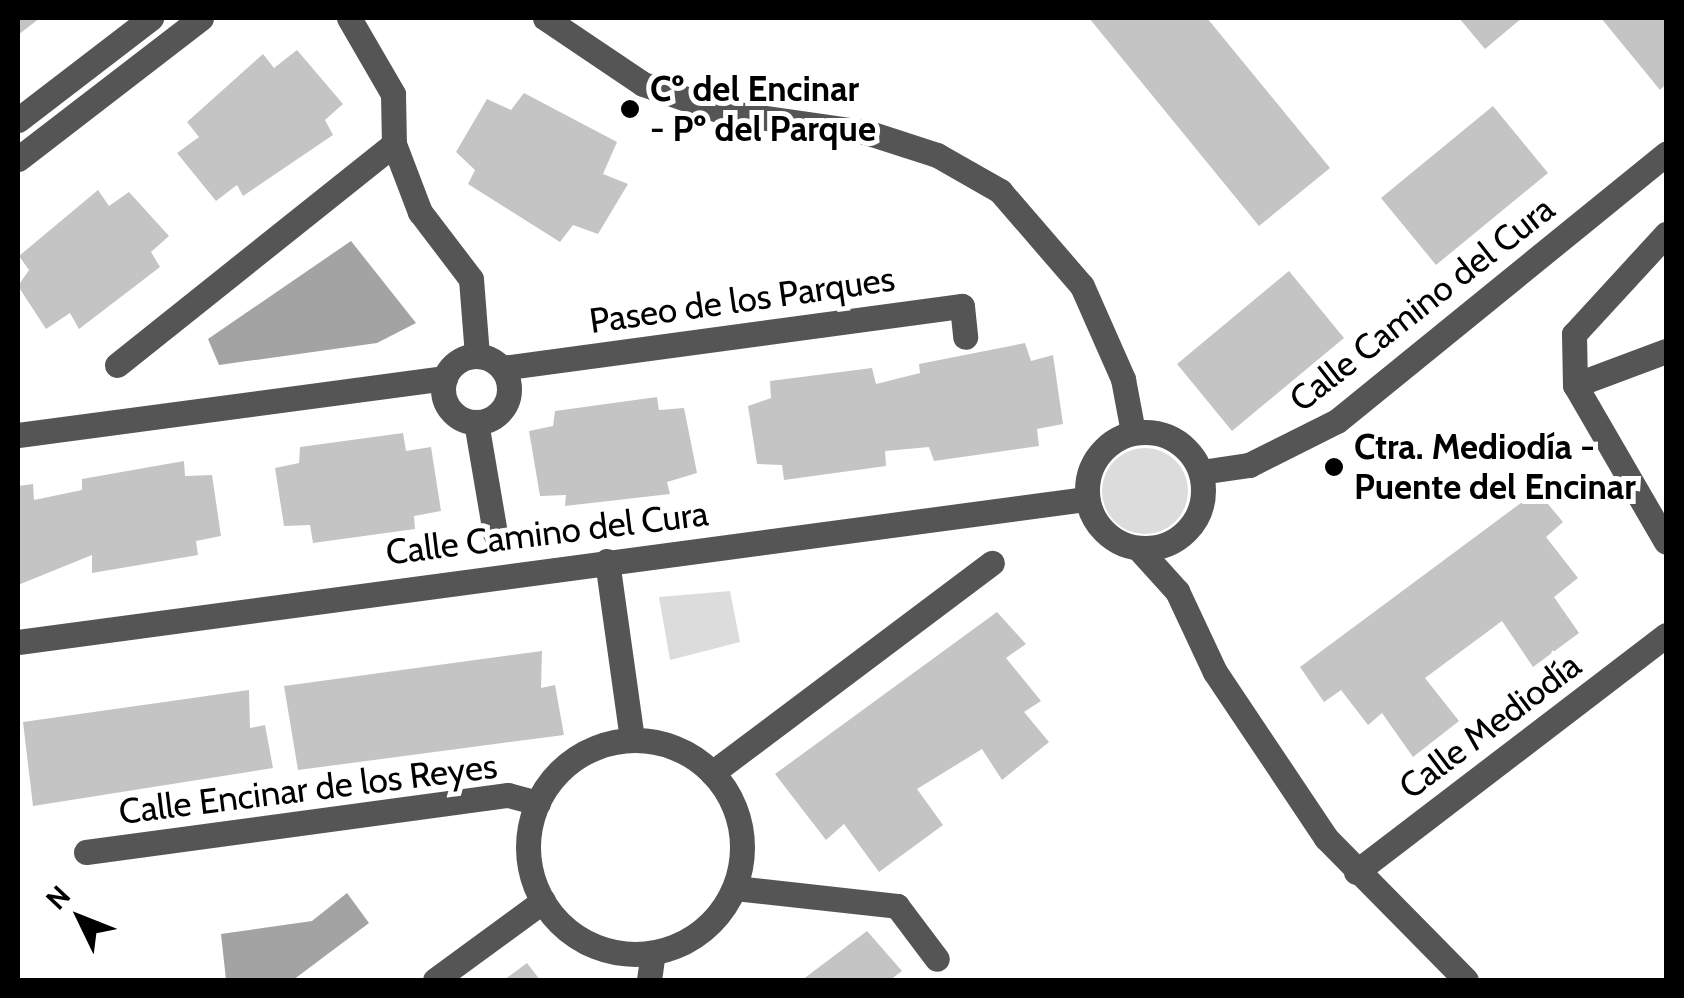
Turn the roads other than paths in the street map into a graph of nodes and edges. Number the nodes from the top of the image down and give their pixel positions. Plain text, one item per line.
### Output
1 (151, 18) edge
2 (200, 18) edge
3 (350, 18) edge
4 (544, 18) edge
5 (18, 120) edge
6 (394, 144) junction
7 (1666, 154) edge
8 (18, 159) edge
9 (1666, 234) edge
10 (965, 337) dead end
11 (1666, 351) edge
12 (478, 356) junction
13 (117, 366) dead end
14 (502, 368) junction
15 (445, 378) junction
16 (1575, 384) junction
17 (476, 422) junction
18 (1133, 432) junction
19 (18, 435) edge
20 (1201, 472) junction
21 (1086, 499) junction
22 (496, 533) dead end
23 (1179, 538) junction
24 (1666, 542) edge
25 (1140, 549) junction
26 (607, 561) junction
27 (992, 562) dead end
28 (1177, 591) junction
29 (1666, 636) edge
30 (18, 642) edge
31 (632, 739) junction
32 (712, 773) junction
33 (538, 803) junction
34 (86, 852) dead end
35 (1356, 872) junction
36 (735, 888) junction
37 (543, 901) junction
38 (653, 953) junction
39 (937, 959) dead end
40 (435, 980) edge
41 (649, 980) edge
42 (1466, 980) edge

1 - 5 street
2 - 8 street
3 - 6 street
4 - 18 street
6 - 12 street
6 - 13 street
7 - 20 street, Calle Camino del Cura
9 - 16 street
10 - 14 street, Paseo de los Parques
11 - 16 street
12 - 14 street
12 - 15 street
14 - 17 street
15 - 17 street
15 - 19 street
16 - 24 street
17 - 22 street
18 - 20 street
18 - 21 street
20 - 23 street
21 - 25 street
21 - 26 street, Calle Camino del Cura
23 - 25 street
23 - 28 street
25 - 28 street
26 - 30 street, Calle Camino del Cura
26 - 31 street
27 - 32 street
28 - 35 street
29 - 35 street, Calle Mediodía
31 - 32 street
31 - 33 street, Calle Encinar de los Reyes
32 - 36 street
33 - 34 street, Calle Encinar de los Reyes
33 - 37 street, Calle Encinar de los Reyes
35 - 42 street
36 - 38 street
36 - 39 street
37 - 38 street, Calle Encinar de los Reyes
37 - 40 street
38 - 41 street

